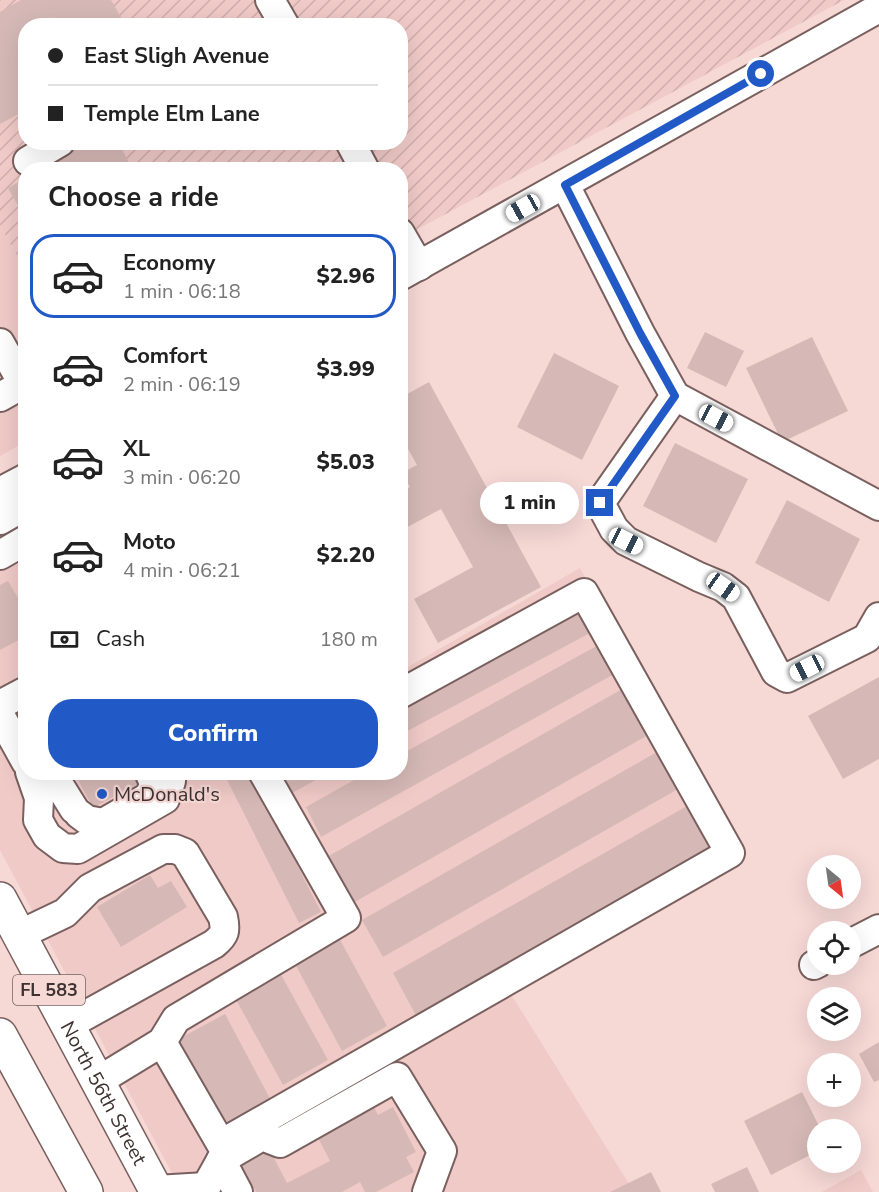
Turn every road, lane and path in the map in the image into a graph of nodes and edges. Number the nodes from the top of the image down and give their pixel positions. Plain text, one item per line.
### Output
1 (270, 0) edge
2 (879, 8) edge
3 (280, 18) edge
4 (47, 150) edge
5 (28, 161) dead end
6 (565, 185) junction
7 (410, 271) edge
8 (0, 343) edge
9 (16, 390) edge
10 (675, 396) junction
11 (18, 482) edge
12 (0, 492) edge
13 (879, 506) edge
14 (18, 510) edge
15 (0, 520) edge
16 (18, 545) edge
17 (0, 555) edge
18 (879, 617) edge
19 (408, 690) edge
20 (18, 695) edge
21 (0, 705) edge
22 (0, 715) edge
23 (18, 748) edge
24 (43, 780) edge
25 (47, 780) edge
26 (152, 780) edge
27 (171, 780) edge
28 (268, 780) edge
29 (0, 899) edge
30 (879, 929) edge
31 (19, 935) junction
32 (861, 938) edge
33 (68, 1025) junction
34 (0, 1035) edge
35 (162, 1042) junction
36 (98, 1081) junction
37 (221, 1160) junction
38 (205, 1190) edge
39 (157, 1191) edge
40 (86, 1192) edge
41 (238, 1192) edge
42 (427, 1192) edge

1 - 3 street
2 - 6 street
4 - 5 street
6 - 7 street
6 - 10 street
8 - 9 street
10 - 13 street
10 - 18 street
11 - 12 street
14 - 15 street
16 - 17 street
19 - 35 street
20 - 21 street
22 - 23 street
24 - 27 street
25 - 26 street
28 - 35 street
29 - 31 main road, North 56th Street / FL 583
30 - 32 street
31 - 33 main road, North 56th Street / FL 583
31 - 33 street
33 - 36 main road, North 56th Street / FL 583
34 - 40 main road
35 - 36 street
36 - 39 main road, North 56th Street / FL 583
37 - 38 street
37 - 41 street
37 - 42 street
38 - 39 street

